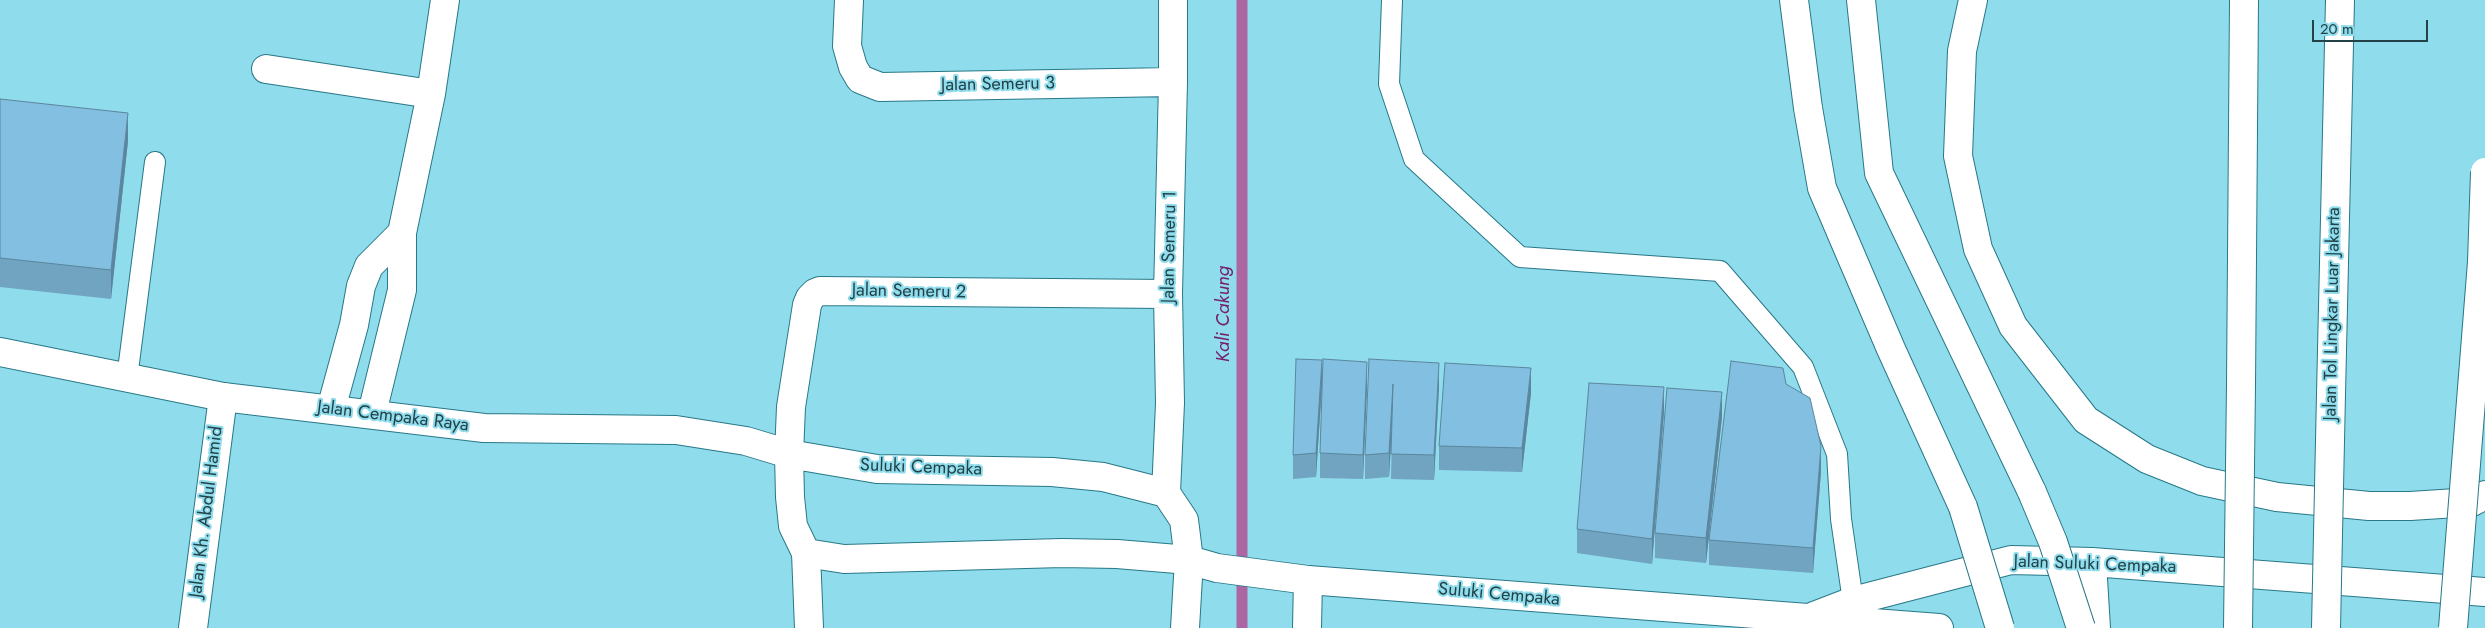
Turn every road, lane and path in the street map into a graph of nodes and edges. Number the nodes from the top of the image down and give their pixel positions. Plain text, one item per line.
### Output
1 (445, 0) edge
2 (849, 0) edge
3 (1173, 0) edge
4 (1392, 0) edge
5 (1794, 0) edge
6 (1862, 0) edge
7 (1973, 0) edge
8 (2244, 0) edge
9 (2340, 0) edge
10 (266, 69) dead end
11 (1173, 82) junction
12 (432, 94) junction
13 (154, 162) dead end
14 (2485, 172) edge
15 (402, 233) junction
16 (1168, 294) junction
17 (0, 352) edge
18 (127, 378) junction
19 (223, 397) junction
20 (331, 409) junction
21 (372, 413) junction
22 (789, 454) junction
23 (1166, 493) junction
24 (2485, 495) edge
25 (806, 553) junction
26 (1189, 560) junction
27 (2092, 562) junction
28 (1308, 580) junction
29 (2485, 592) edge
30 (1854, 612) junction
31 (1810, 618) joint
32 (193, 628) edge
33 (809, 628) edge
34 (1185, 628) edge
35 (1307, 628) edge
36 (1939, 628) edge
37 (2000, 628) edge
38 (2081, 628) edge
39 (2096, 628) edge
40 (2238, 628) edge
41 (2326, 628) edge
42 (2453, 628) edge

1 - 12 main road
2 - 11 main road, Jalan Semeru 3
3 - 11 main road, Jalan Semeru 1
4 - 30 lane
5 - 37 main road, bridge
6 - 38 main road, bridge
7 - 24 main road
8 - 40 main road, bridge
9 - 41 main road, Jalan Tol Lingkar Luar Jakarta, bridge
10 - 12 main road
11 - 16 main road, Jalan Semeru 1
12 - 15 main road
13 - 18 lane
14 - 42 main road, bridge
15 - 20 main road
15 - 21 main road
16 - 22 main road, Jalan Semeru 2
16 - 23 main road, Jalan Semeru 1
17 - 18 main road, Jalan Cempaka Raya
18 - 19 main road, Jalan Cempaka Raya
19 - 20 main road, Jalan Cempaka Raya
19 - 32 main road, Jalan Kh. Abdul Hamid
20 - 21 main road, Jalan Cempaka Raya
21 - 22 main road, Jalan Cempaka Raya
22 - 23 main road, Suluki Cempaka
22 - 25 main road
23 - 26 main road
25 - 26 main road, Suluki Cempaka
25 - 33 main road
26 - 28 main road, Suluki Cempaka
26 - 34 main road
27 - 29 main road, Jalan Suluki Cempaka
27 - 30 main road, Jalan Suluki Cempaka
27 - 39 main road
28 - 31 main road, Suluki Cempaka
28 - 35 main road
30 - 31 main road, Jalan Suluki Cempaka
30 - 36 main road, Jalan Suluki Cempaka

